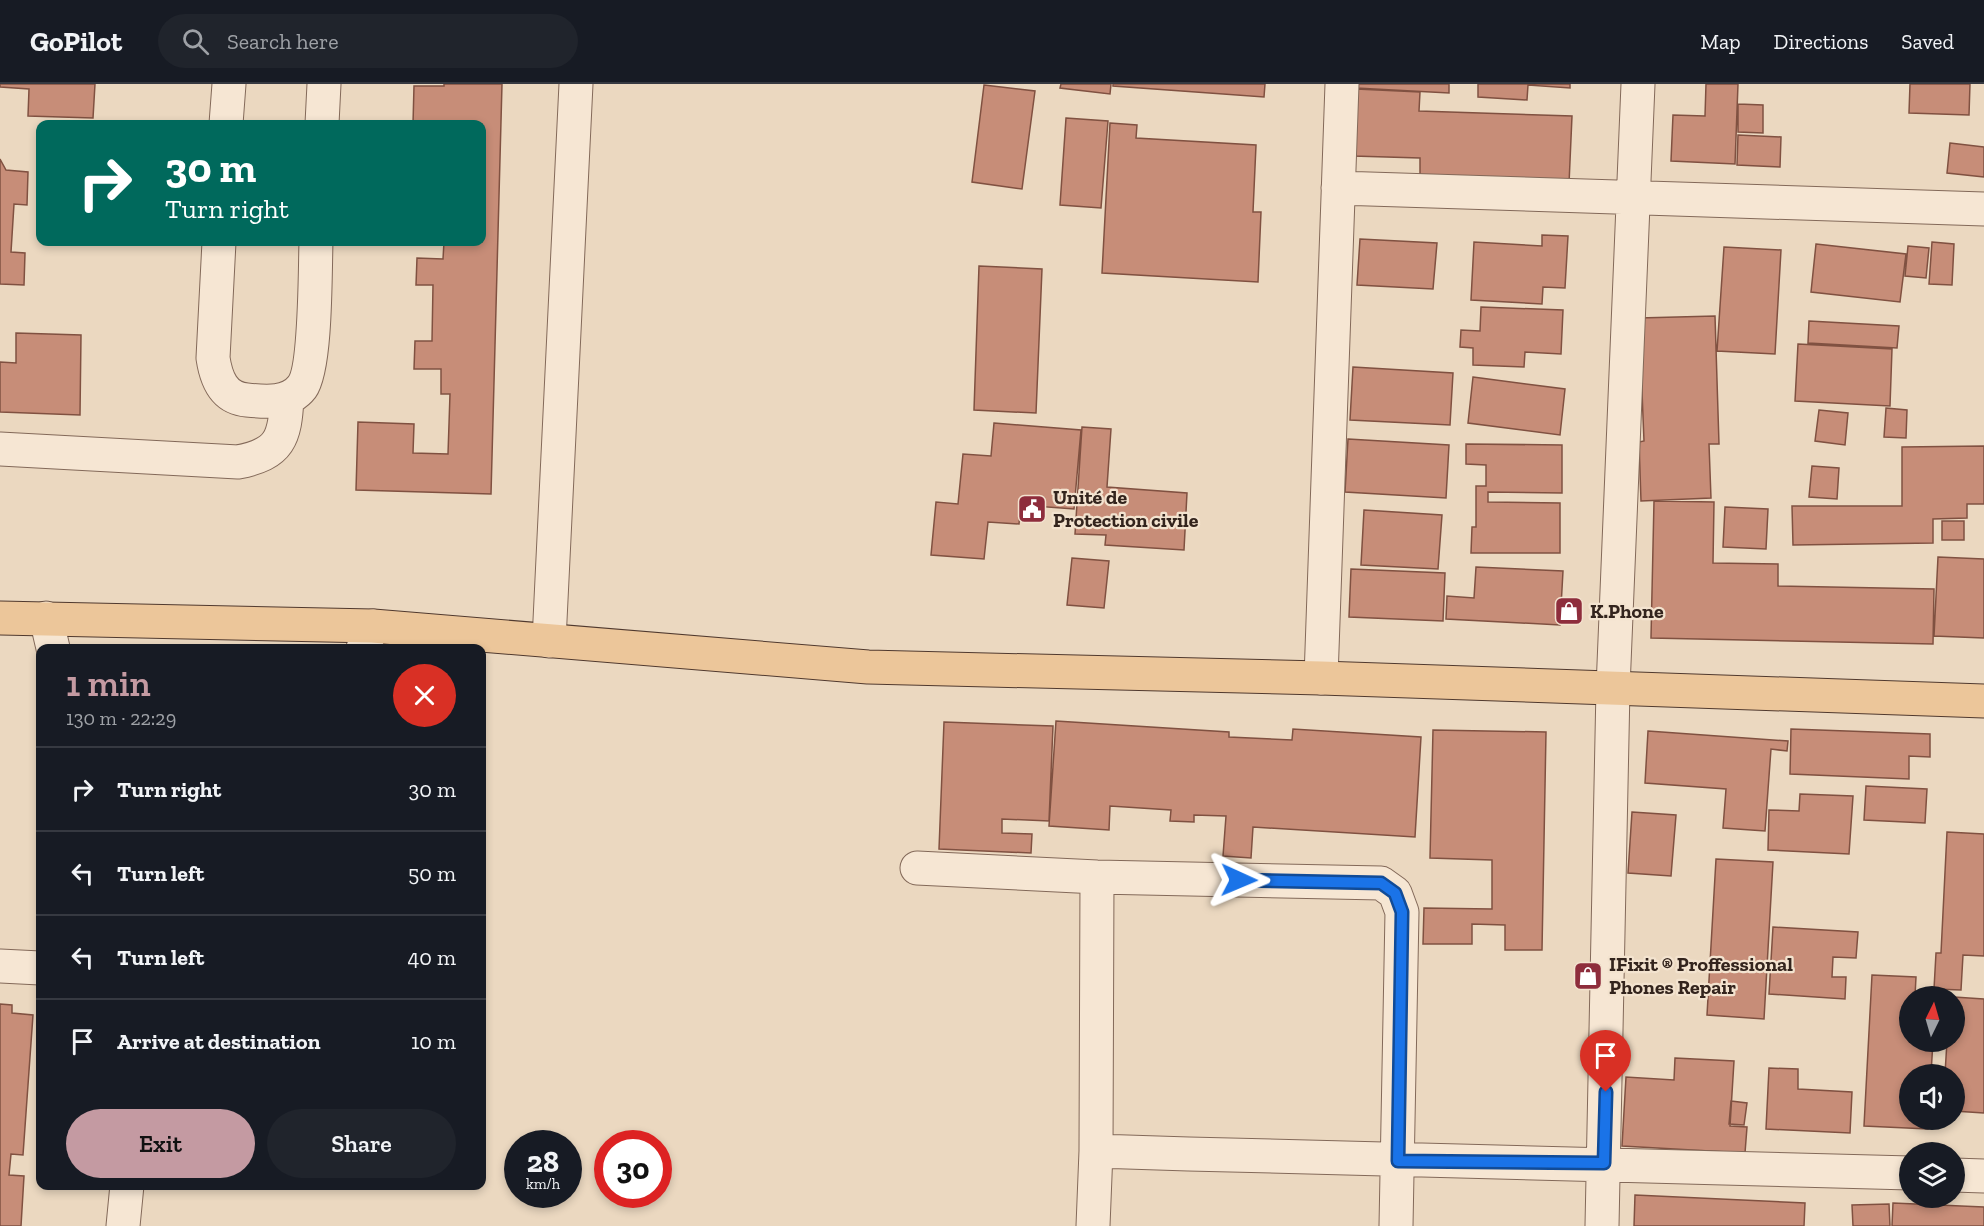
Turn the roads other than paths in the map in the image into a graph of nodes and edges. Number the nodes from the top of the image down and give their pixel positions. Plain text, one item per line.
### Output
1 (229, 84) edge
2 (324, 84) edge
3 (576, 84) edge
4 (1342, 84) edge
5 (1638, 84) edge
6 (226, 120) edge
7 (322, 120) edge
8 (1338, 188) junction
9 (1634, 198) junction
10 (1984, 209) edge
11 (219, 246) edge
12 (316, 246) edge
13 (287, 398) junction
14 (0, 449) edge
15 (0, 618) edge
16 (49, 633) edge
17 (368, 637) edge
18 (549, 641) junction
19 (1321, 678) junction
20 (1612, 688) junction
21 (1984, 701) edge
22 (917, 868) dead end
23 (1097, 877) junction
24 (0, 966) edge
25 (36, 968) edge
26 (1096, 1151) junction
27 (1398, 1161) junction
28 (1604, 1163) junction
29 (1899, 1173) edge
30 (1965, 1175) edge
31 (1984, 1176) edge
32 (127, 1190) edge
33 (123, 1226) edge
34 (1094, 1226) edge
35 (1396, 1226) edge
36 (1602, 1226) edge

1 - 6 street
2 - 7 street
3 - 18 street
4 - 8 street
5 - 9 street
8 - 9 street
8 - 19 street
9 - 10 street
9 - 20 street
11 - 13 street
12 - 13 street
13 - 14 street
15 - 16 main road
16 - 17 main road
17 - 18 main road
18 - 19 main road
19 - 20 main road
20 - 21 main road
20 - 28 street
22 - 23 street
23 - 26 street
23 - 27 street
24 - 25 street
26 - 27 street
26 - 34 street
27 - 28 street
27 - 35 street
28 - 29 street
28 - 36 street
30 - 31 street
32 - 33 street

